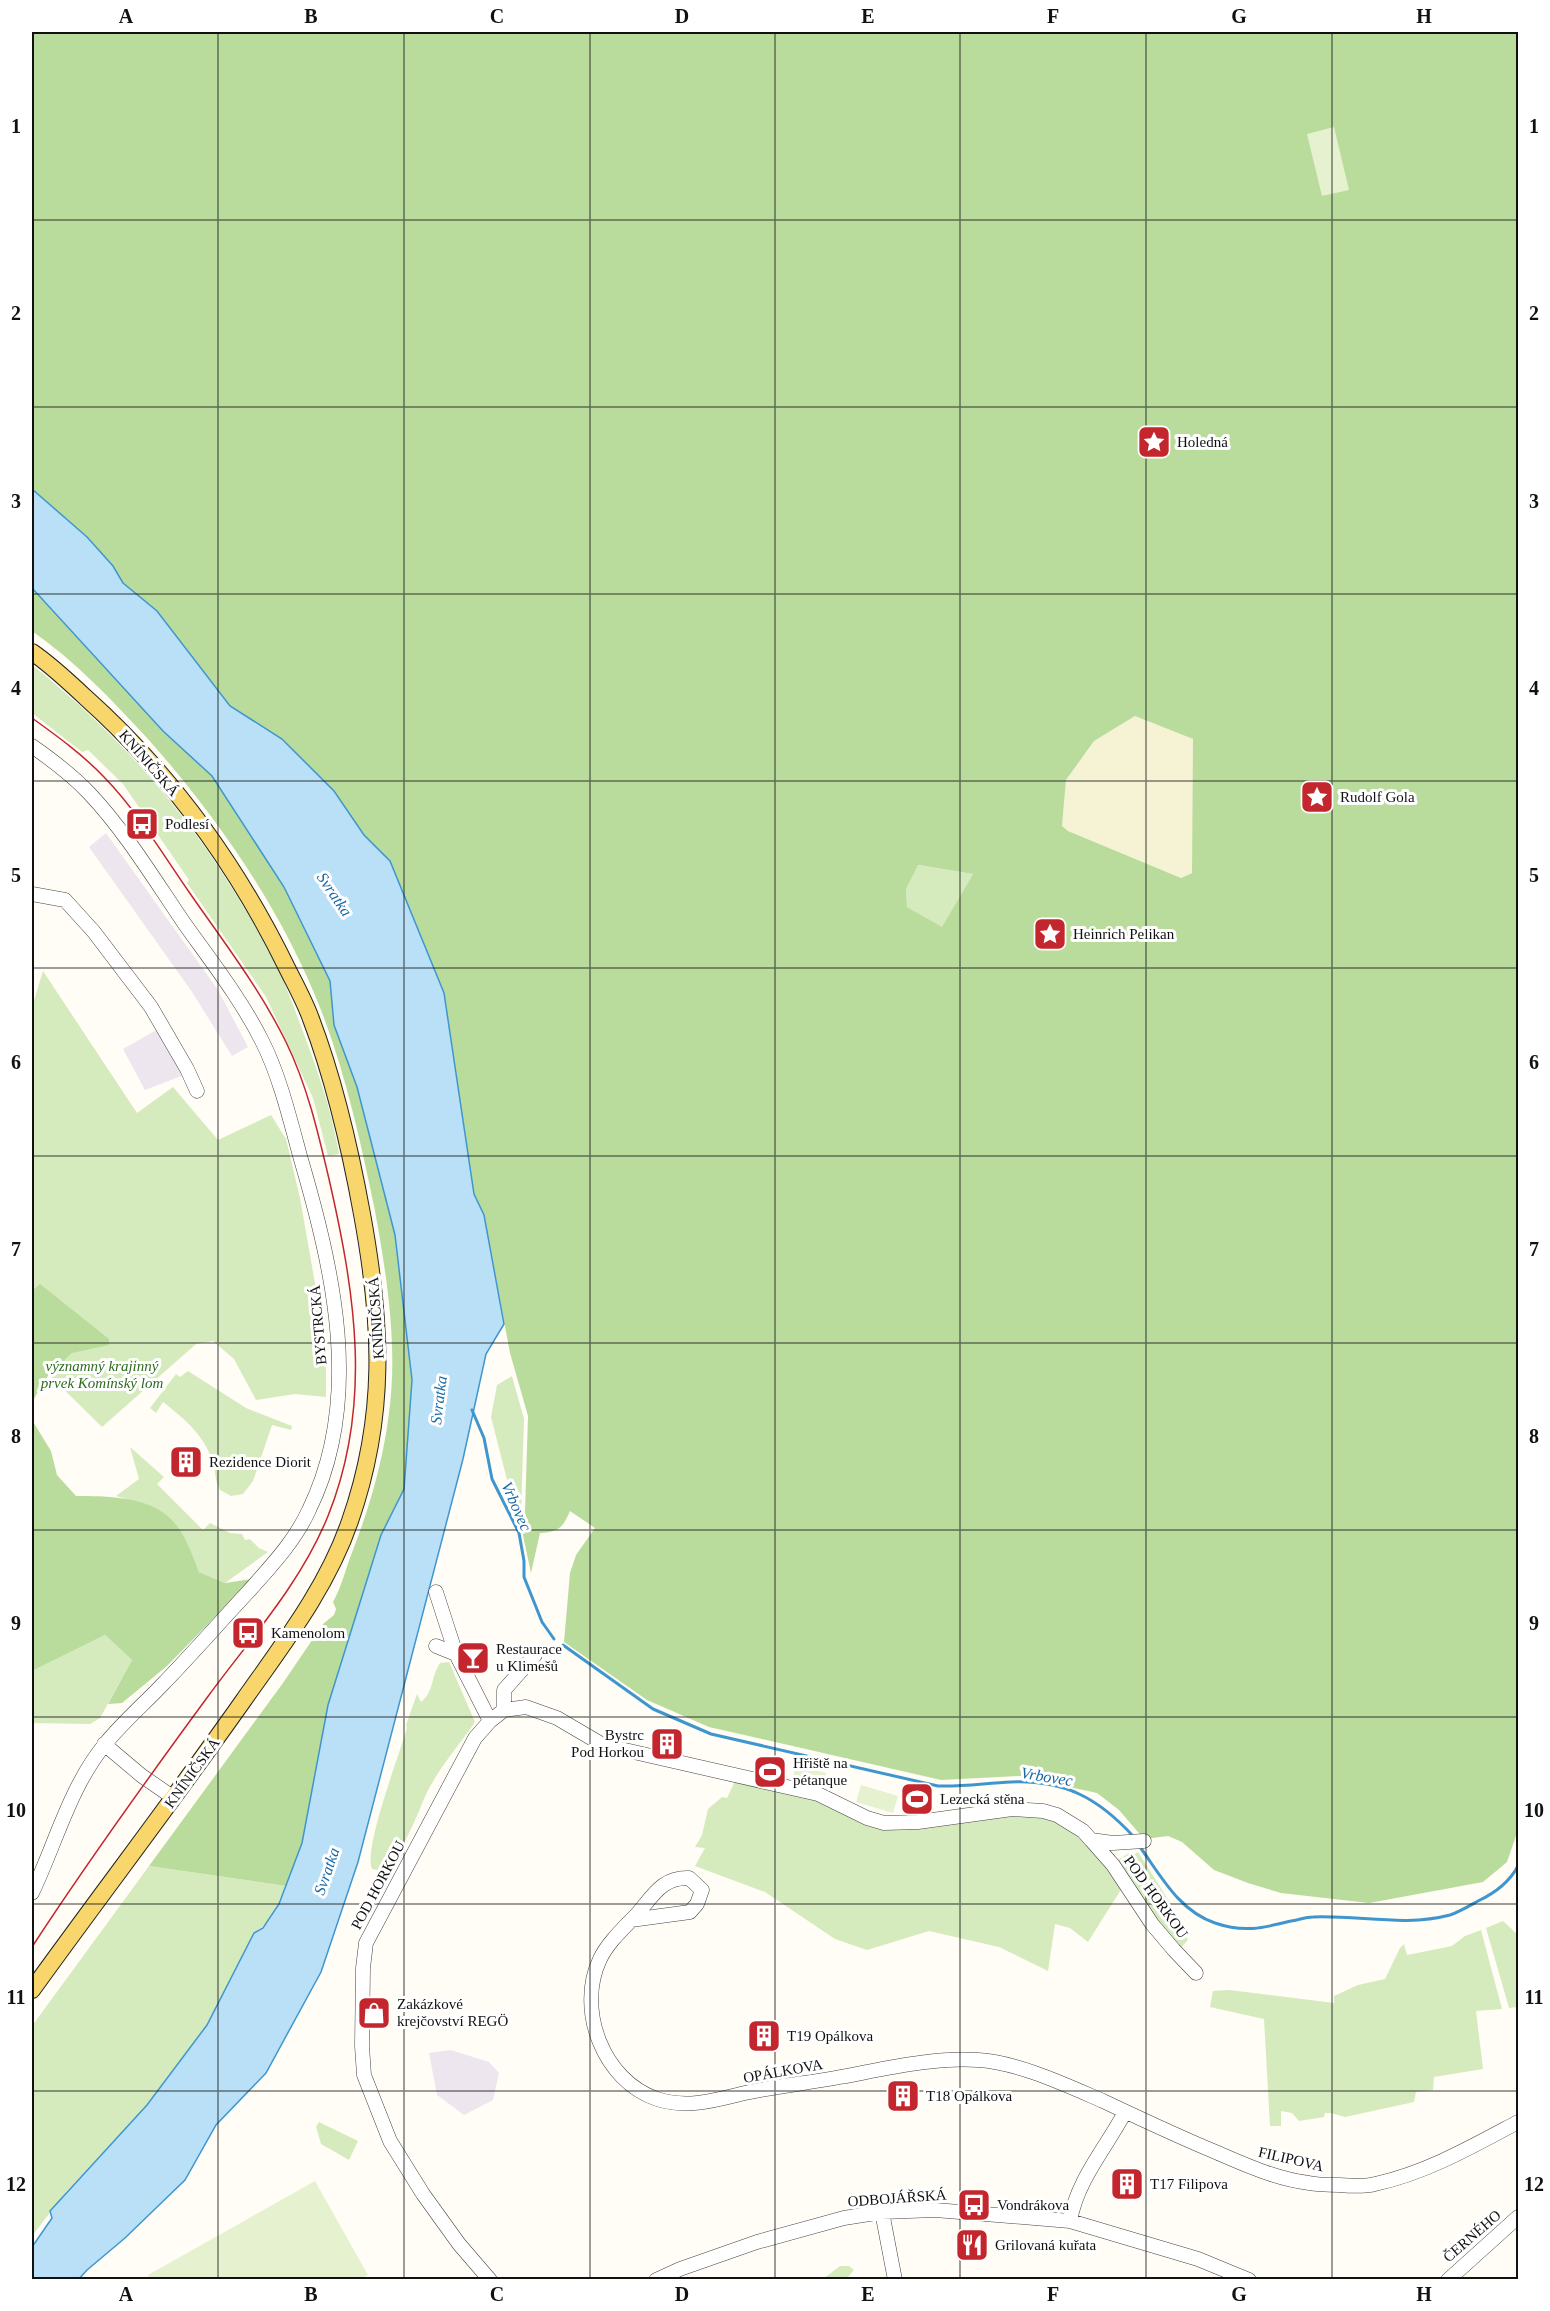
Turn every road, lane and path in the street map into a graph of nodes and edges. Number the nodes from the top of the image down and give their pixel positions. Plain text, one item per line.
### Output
1 (32, 652) edge
2 (32, 746) edge
3 (32, 894) edge
4 (197, 1091) dead end
5 (436, 1592) dead end
6 (436, 1646) dead end
7 (456, 1654) junction
8 (535, 1655) dead end
9 (504, 1710) junction
10 (490, 1721) junction
11 (105, 1744) junction
12 (174, 1798) junction
13 (1091, 1840) junction
14 (1144, 1841) dead end
15 (32, 1893) edge
16 (632, 1920) junction
17 (1196, 1973) dead end
18 (32, 1990) edge
19 (1125, 2112) junction
20 (1518, 2122) edge
21 (882, 2212) junction
22 (1518, 2217) edge
23 (1070, 2222) junction
24 (490, 2280) edge
25 (656, 2280) edge
26 (895, 2280) edge
27 (1249, 2280) edge
28 (1448, 2280) edge

1 - 12 main road, KNÍNIČSKÁ
2 - 11 street, BYSTRCKÁ
3 - 4 street
5 - 7 street
6 - 7 street
7 - 10 street
8 - 9 street
9 - 10 street, POD HORKOU
9 - 13 street, POD HORKOU
10 - 24 street, POD HORKOU
11 - 12 street
11 - 15 street, BYSTRCKÁ
12 - 18 main road, KNÍNIČSKÁ
13 - 14 street, POD HORKOU
13 - 17 street, POD HORKOU
16 - 16 street, OPÁLKOVA
16 - 19 street, OPÁLKOVA
19 - 20 street, FILIPOVA
19 - 23 street
21 - 23 street, ODBOJÁŘSKÁ
21 - 25 street, ODBOJÁŘSKÁ
21 - 26 street
22 - 28 street, ČERNÉHO
23 - 27 street, ODBOJÁŘSKÁ

